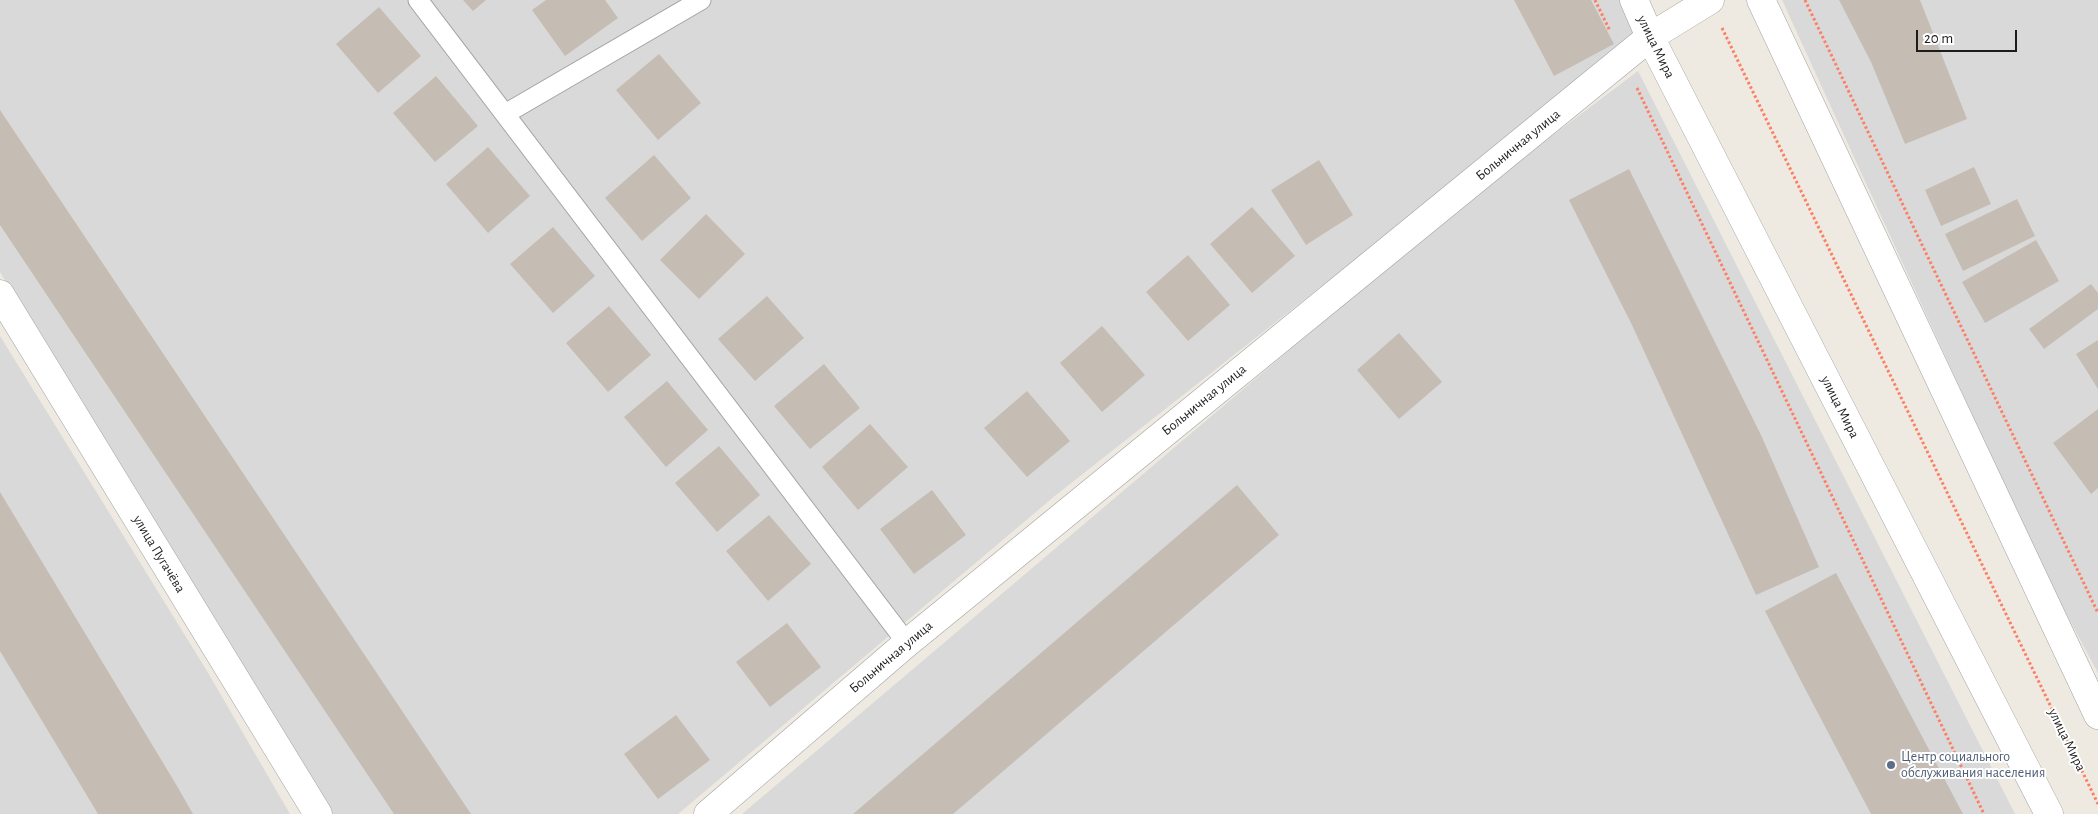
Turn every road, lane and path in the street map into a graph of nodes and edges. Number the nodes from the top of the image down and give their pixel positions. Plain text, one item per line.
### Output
1 (418, 0) edge
2 (701, 0) edge
3 (1595, 0) edge
4 (1634, 0) edge
5 (1710, 0) edge
6 (1760, 0) edge
7 (1805, 0) edge
8 (1650, 37) junction
9 (1623, 59) junction
10 (505, 114) junction
11 (0, 294) edge
12 (2098, 612) edge
13 (907, 642) junction
14 (2098, 715) edge
15 (2098, 804) edge
16 (318, 814) edge
17 (708, 814) edge
18 (1984, 814) edge
19 (2049, 814) edge

1 - 10 lane
2 - 10 lane
3 - 9 path
4 - 8 street, улица Мира
5 - 8 street, Больничная улица
5 - 15 path, улица Мира
6 - 14 street
7 - 12 path
8 - 9 street, Больничная улица
8 - 19 street, улица Мира
9 - 13 street, Больничная улица
9 - 18 path
10 - 13 lane
11 - 16 street, улица Пугачёва
13 - 17 street, Больничная улица

